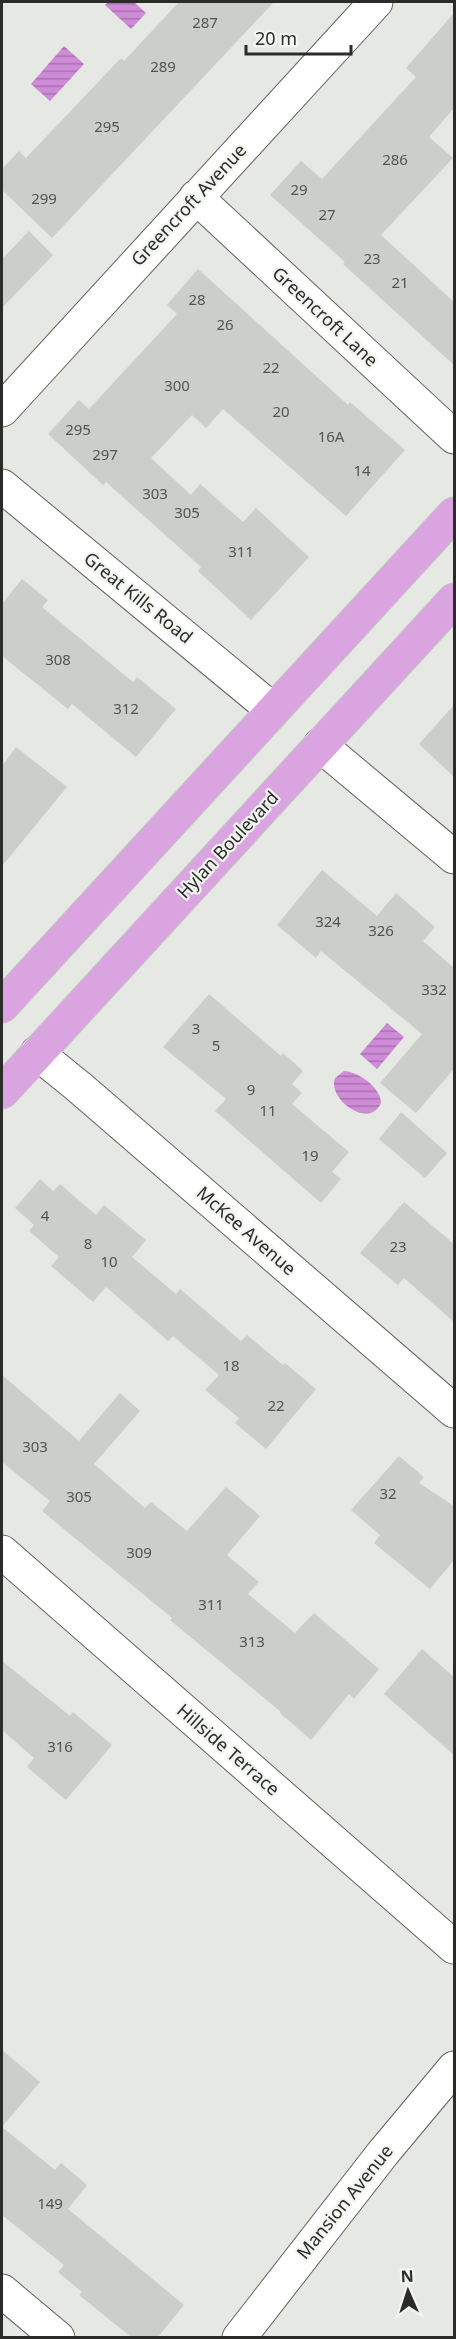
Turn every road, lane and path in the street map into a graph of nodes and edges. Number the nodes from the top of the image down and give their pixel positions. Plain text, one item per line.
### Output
1 (376, 2) edge
2 (196, 197) junction
3 (2, 410) edge
4 (454, 437) edge
5 (2, 486) edge
6 (454, 514) edge
7 (454, 600) edge
8 (273, 710) junction
9 (320, 745) junction
10 (454, 857) edge
11 (2, 1006) edge
12 (37, 1053) junction
13 (2, 1092) edge
14 (454, 1411) edge
15 (2, 1552) edge
16 (454, 1947) edge
17 (454, 2068) edge
18 (2, 2291) edge
19 (58, 2337) edge
20 (238, 2337) edge

1 - 2 street, Greencroft Avenue
2 - 3 street, Greencroft Avenue
2 - 4 street, Greencroft Lane
5 - 8 street, Great Kills Road
6 - 8 main road
7 - 9 main road, Hylan Boulevard
8 - 11 main road
9 - 10 street
9 - 12 main road, Hylan Boulevard
12 - 13 main road, Hylan Boulevard
12 - 14 street, McKee Avenue
15 - 16 street, Hillside Terrace
17 - 20 street, Mansion Avenue
18 - 19 street

